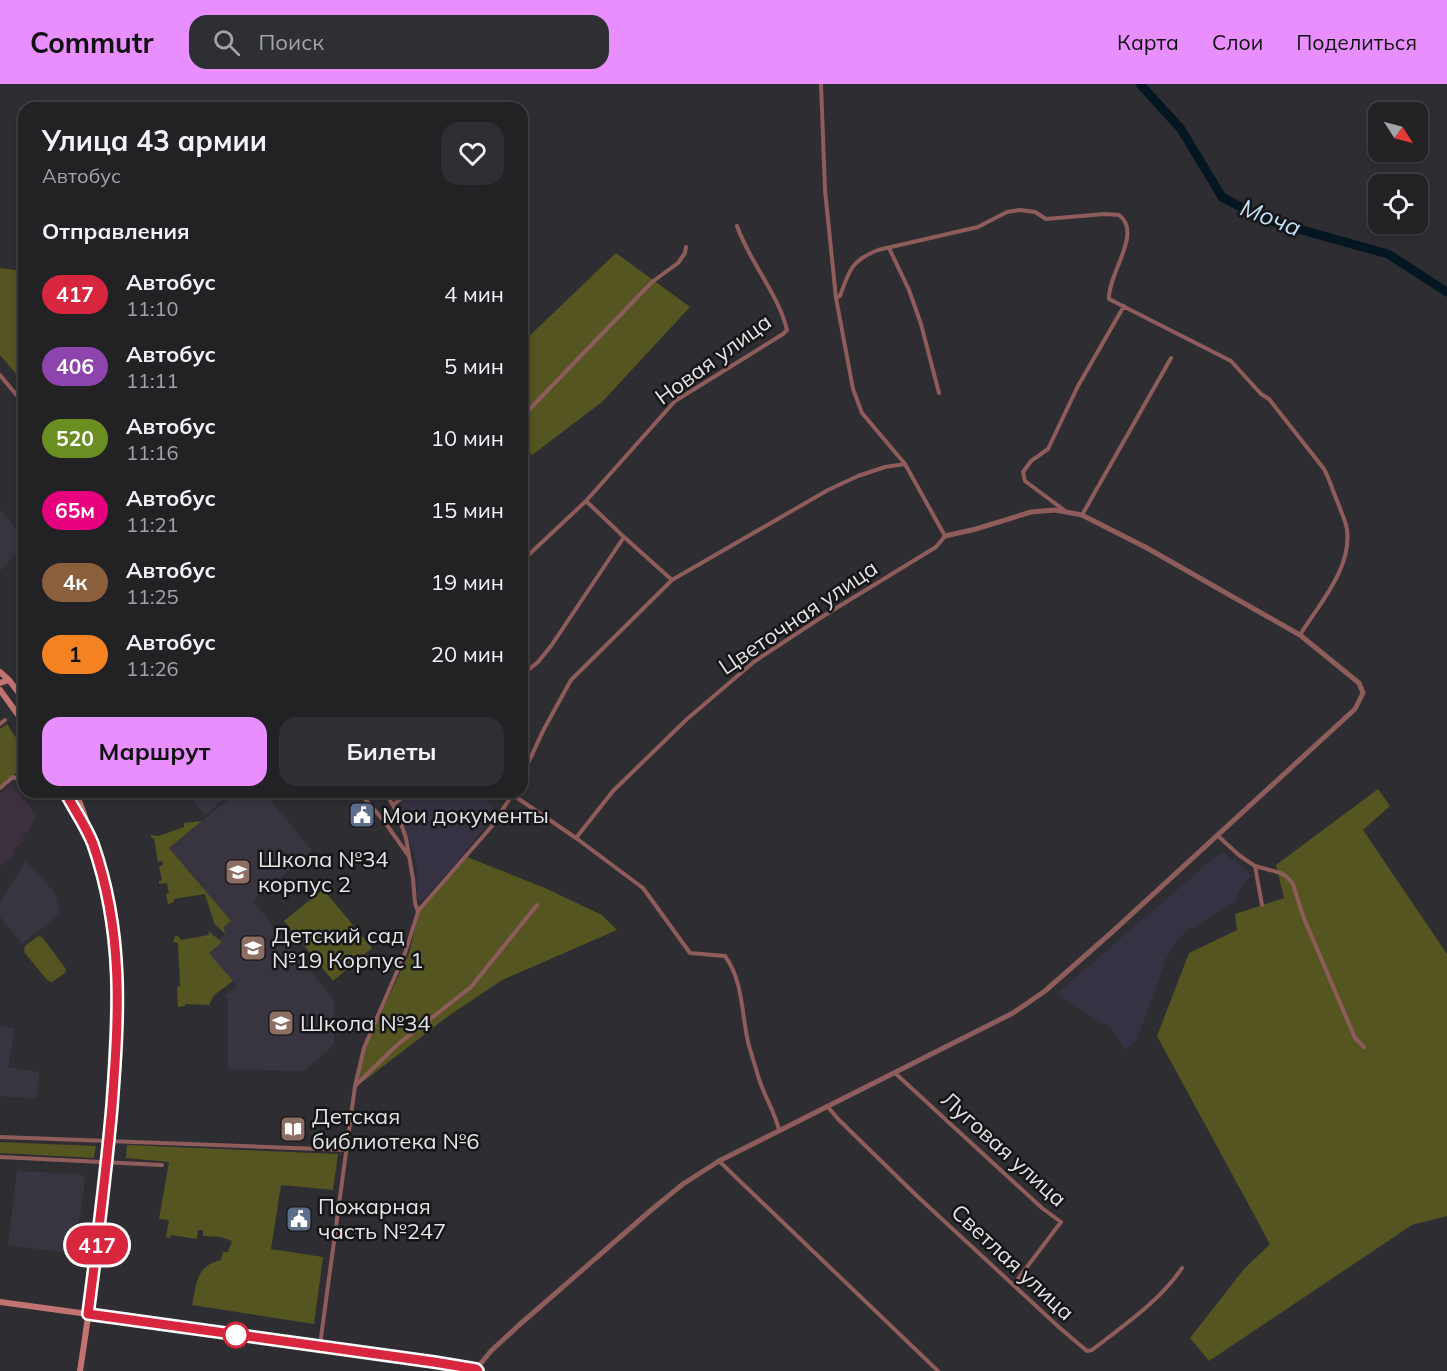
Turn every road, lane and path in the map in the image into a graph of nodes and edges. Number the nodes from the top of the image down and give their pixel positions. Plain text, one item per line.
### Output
1 (821, 84) edge
2 (737, 226) dead end
3 (686, 247) dead end
4 (889, 248) junction
5 (836, 298) junction
6 (1124, 306) junction
7 (1171, 358) dead end
8 (0, 375) edge
9 (939, 393) dead end
10 (18, 397) edge
11 (528, 411) edge
12 (905, 464) junction
13 (586, 501) junction
14 (1066, 512) junction
15 (1082, 515) junction
16 (945, 536) junction
17 (624, 537) junction
18 (528, 555) edge
19 (672, 579) junction
20 (1300, 635) junction
21 (528, 670) edge
22 (0, 672) edge
23 (9, 680) junction
24 (0, 683) edge
25 (0, 690) edge
26 (18, 691) edge
27 (18, 715) edge
28 (5, 720) dead end
29 (0, 724) edge
30 (528, 763) edge
31 (18, 779) edge
32 (0, 788) edge
33 (68, 798) edge
34 (78, 798) edge
35 (364, 798) edge
36 (390, 798) edge
37 (402, 798) edge
38 (511, 798) edge
39 (521, 798) edge
40 (394, 804) junction
41 (1218, 836) junction
42 (576, 838) junction
43 (92, 842) junction
44 (410, 857) junction
45 (1255, 866) junction
46 (537, 905) dead end
47 (1262, 905) dead end
48 (418, 912) junction
49 (1364, 1047) dead end
50 (894, 1072) junction
51 (355, 1086) junction
52 (828, 1107) junction
53 (779, 1130) junction
54 (349, 1133) junction
55 (0, 1137) edge
56 (109, 1141) junction
57 (329, 1150) junction
58 (346, 1150) junction
59 (0, 1157) edge
60 (719, 1161) junction
61 (107, 1162) junction
62 (162, 1165) dead end
63 (1182, 1268) dead end
64 (1014, 1284) junction
65 (0, 1302) edge
66 (68, 1311) junction
67 (88, 1314) junction
68 (86, 1329) junction
69 (320, 1345) junction
70 (477, 1370) edge
71 (80, 1371) edge
72 (938, 1371) edge

1 - 5 street
2 - 13 street, Новая улица
3 - 11 street
4 - 5 street
4 - 6 street
4 - 9 street
5 - 12 street
6 - 14 street
6 - 20 street
7 - 15 street
8 - 10 street
12 - 16 street
12 - 19 street
13 - 17 street
13 - 18 street, Новая улица
14 - 15 street
14 - 16 street
15 - 20 street
16 - 42 street, Цветочная улица
17 - 19 street
17 - 21 street
19 - 30 street
20 - 41 street
22 - 23 main road
23 - 24 main road
23 - 26 main road
25 - 27 main road
28 - 29 street
31 - 32 street
33 - 43 main road
34 - 43 main road
35 - 44 street
36 - 40 street
37 - 40 street
38 - 48 street
39 - 42 street
40 - 44 street
41 - 45 street
41 - 50 street
42 - 53 street
43 - 56 main road
44 - 48 street
45 - 47 street
45 - 49 street
46 - 51 street
48 - 51 street
50 - 52 street
50 - 64 street, Луговая улица
51 - 54 street
52 - 53 street
52 - 64 street, Светлая улица
53 - 60 street
54 - 57 street
54 - 58 street
55 - 56 street
56 - 57 street
56 - 61 main road
57 - 58 street
58 - 69 street
59 - 61 street
60 - 70 street
60 - 72 street
61 - 62 street
61 - 67 main road
63 - 64 street, Светлая улица
65 - 66 main road
66 - 67 main road
66 - 68 main road
67 - 68 main road
67 - 69 street
68 - 71 main road
69 - 70 street

